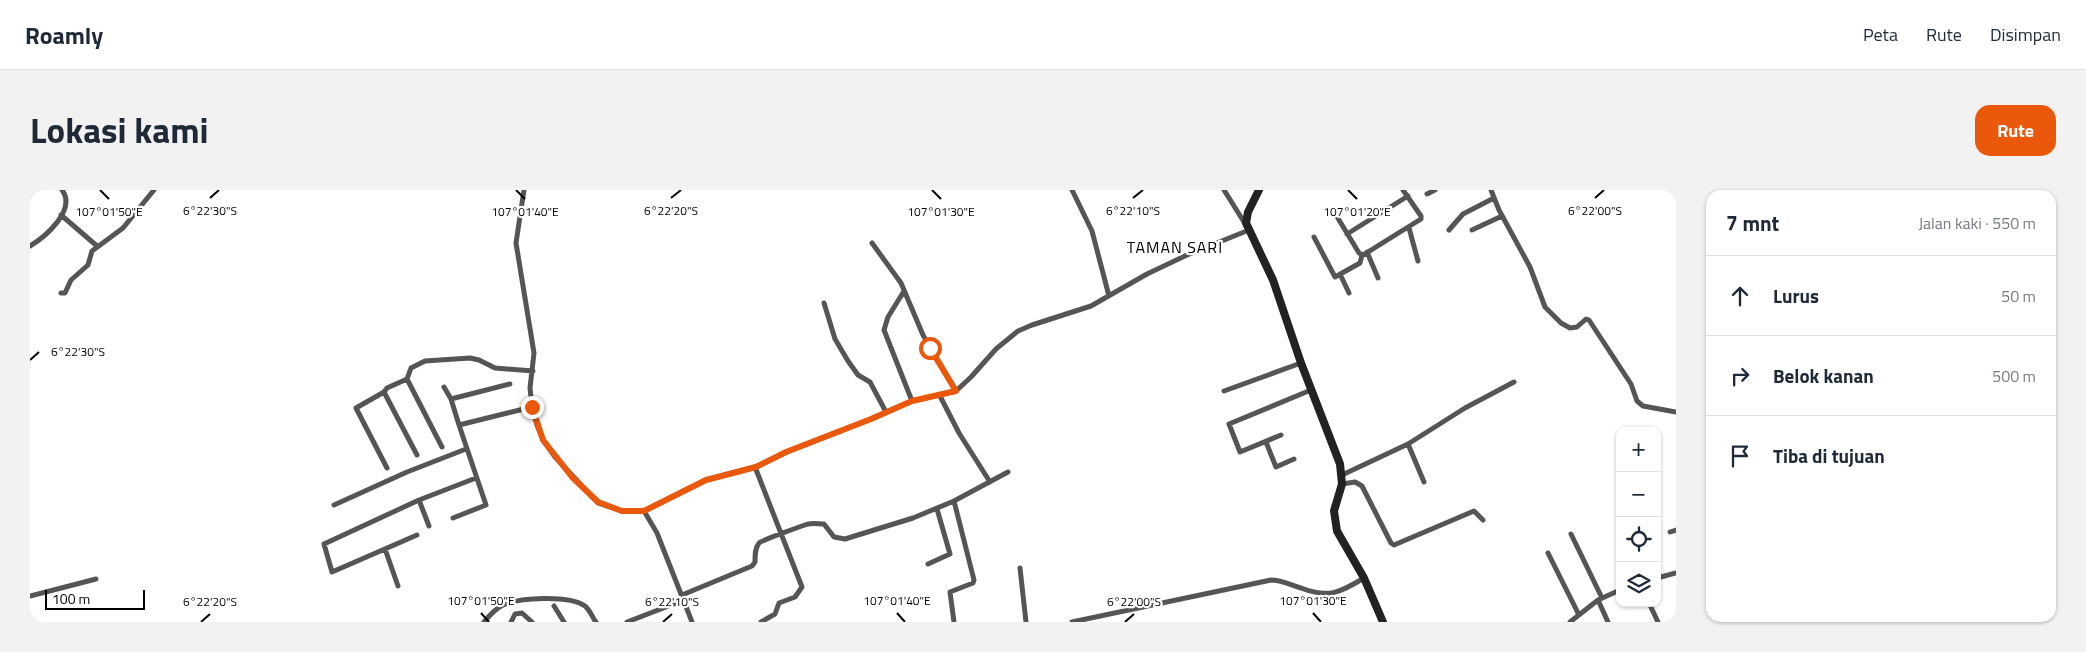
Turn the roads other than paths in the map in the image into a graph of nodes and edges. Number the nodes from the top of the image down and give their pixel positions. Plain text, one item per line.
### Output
1 (62, 190) edge
2 (154, 190) edge
3 (524, 190) edge
4 (1072, 190) edge
5 (1224, 190) edge
6 (1259, 190) edge
7 (1403, 190) edge
8 (1435, 190) edge
9 (1491, 190) edge
10 (1427, 194) dead end
11 (1408, 196) junction
12 (1494, 198) junction
13 (1333, 210) dead end
14 (61, 215) junction
15 (1502, 216) junction
16 (1409, 228) junction
17 (1249, 230) junction
18 (1449, 230) dead end
19 (1472, 230) dead end
20 (1347, 234) junction
21 (1314, 237) dead end
22 (872, 243) dead end
23 (30, 246) edge
24 (97, 246) junction
25 (1364, 253) junction
26 (1418, 261) dead end
27 (1340, 274) junction
28 (1378, 278) dead end
29 (904, 291) junction
30 (1349, 292) dead end
31 (62, 293) dead end
32 (1109, 296) junction
33 (824, 303) dead end
34 (1301, 363) junction
35 (533, 372) junction
36 (407, 379) junction
37 (1514, 382) dead end
38 (510, 384) dead end
39 (444, 387) dead end
40 (1224, 390) dead end
41 (1311, 390) junction
42 (956, 391) junction
43 (384, 392) junction
44 (940, 396) junction
45 (452, 399) junction
46 (912, 401) junction
47 (532, 407) junction
48 (886, 412) junction
49 (1676, 412) edge
50 (459, 425) junction
51 (1282, 435) dead end
52 (1266, 442) junction
53 (1408, 444) junction
54 (442, 447) dead end
55 (466, 450) junction
56 (417, 455) dead end
57 (1294, 459) dead end
58 (756, 467) junction
59 (387, 468) dead end
60 (1008, 472) dead end
61 (1342, 475) junction
62 (476, 478) junction
63 (990, 482) junction
64 (1424, 482) dead end
65 (1342, 484) junction
66 (419, 500) junction
67 (954, 501) junction
68 (334, 505) dead end
69 (937, 509) junction
70 (644, 511) junction
71 (453, 518) dead end
72 (1483, 520) dead end
73 (429, 526) dead end
74 (1676, 530) edge
75 (1670, 532) dead end
76 (780, 534) junction
77 (1571, 534) dead end
78 (417, 535) dead end
79 (385, 549) junction
80 (1548, 553) dead end
81 (928, 564) dead end
82 (1020, 568) dead end
83 (1676, 573) edge
84 (1661, 577) edge
85 (1364, 578) junction
86 (96, 579) dead end
87 (398, 586) dead end
88 (1616, 592) edge
89 (30, 596) edge
90 (683, 598) junction
91 (1600, 599) junction
92 (554, 606) dead end
93 (1651, 607) edge
94 (1579, 615) junction
95 (484, 622) edge
96 (511, 622) edge
97 (532, 622) edge
98 (564, 622) edge
99 (596, 622) edge
100 (627, 622) edge
101 (692, 622) edge
102 (761, 622) edge
103 (954, 622) edge
104 (1026, 622) edge
105 (1072, 622) edge
106 (1383, 622) edge
107 (1570, 622) edge
108 (1608, 622) edge
109 (1658, 622) edge

1 - 14 street
2 - 24 street
3 - 35 street
4 - 32 street
5 - 17 street
6 - 17 street
7 - 11 street
8 - 10 street
9 - 12 street
11 - 16 street
11 - 20 street
12 - 15 street
12 - 18 street
13 - 20 street
14 - 23 street
14 - 24 street
15 - 19 street
15 - 49 street
16 - 25 street
16 - 26 street
17 - 32 street
17 - 34 street
20 - 25 street
21 - 27 street
22 - 29 street
24 - 31 street
25 - 27 street
25 - 28 street
27 - 30 street
29 - 42 street
29 - 46 street
32 - 42 street
33 - 48 street
34 - 40 street
34 - 41 street
35 - 36 street
35 - 47 street
36 - 43 street
36 - 54 street
37 - 53 street
38 - 45 street
39 - 45 street
41 - 52 street
41 - 61 street
42 - 44 street
43 - 56 street
43 - 59 street
44 - 46 street
44 - 63 street
45 - 50 street
46 - 48 street
47 - 50 street
47 - 70 street
48 - 58 street
50 - 55 street
51 - 52 street
52 - 57 street
53 - 61 street
53 - 64 street
55 - 62 street
55 - 68 street
58 - 70 street
58 - 76 street
60 - 63 street
61 - 65 street
62 - 66 street
62 - 71 street
63 - 67 street
65 - 72 street
65 - 85 street
66 - 73 street
66 - 79 street
67 - 69 street
67 - 103 street
69 - 76 street
69 - 81 street
70 - 90 street
74 - 75 street
76 - 90 street
76 - 102 street
77 - 91 street
78 - 79 street
79 - 87 street
80 - 94 street
82 - 104 street
83 - 84 street
85 - 105 street
85 - 106 street
86 - 89 street
88 - 91 street
90 - 100 street
90 - 101 street
91 - 94 street
91 - 108 street
92 - 98 street
93 - 109 street
94 - 107 street
95 - 99 street
96 - 97 street

